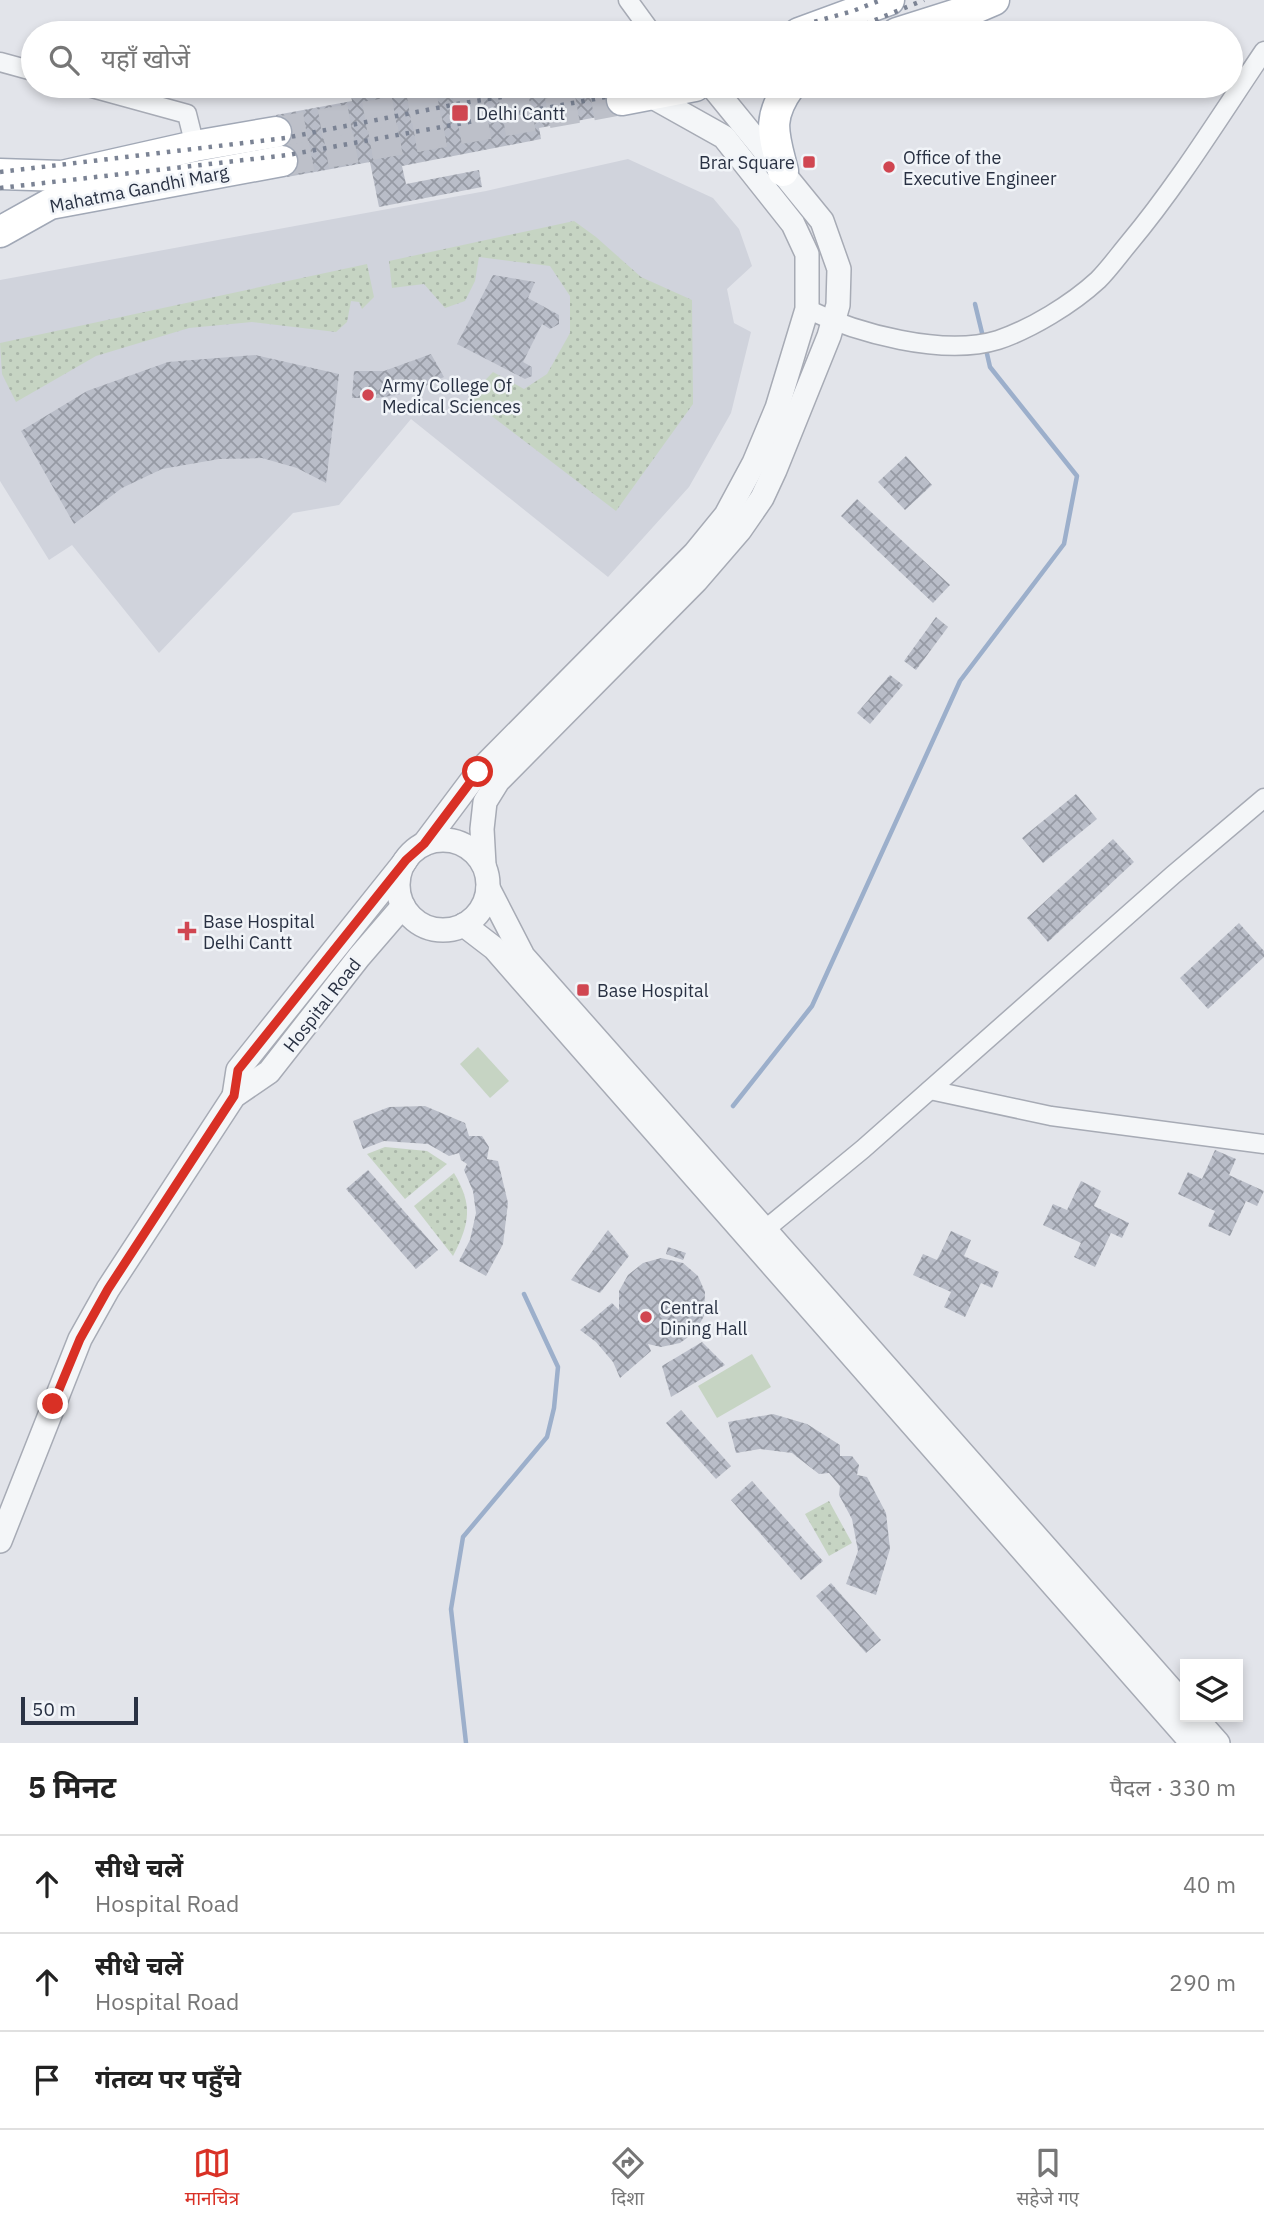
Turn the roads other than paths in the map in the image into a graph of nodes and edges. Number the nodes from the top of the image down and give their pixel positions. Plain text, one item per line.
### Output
1 (628, 0) edge
2 (889, 0) edge
3 (994, 0) edge
4 (643, 21) edge
5 (832, 21) edge
6 (936, 21) edge
7 (1264, 51) edge
8 (0, 62) edge
9 (21, 68) edge
10 (1243, 82) edge
11 (129, 98) edge
12 (638, 98) tunnel mouth
13 (722, 98) edge
14 (783, 98) edge
15 (1232, 98) edge
16 (276, 132) tunnel mouth
17 (195, 146) junction
18 (282, 161) tunnel mouth
19 (783, 171) junction
20 (0, 174) edge
21 (62, 176) junction
22 (0, 187) edge
23 (50, 204) junction
24 (0, 210) edge
25 (0, 232) edge
26 (807, 309) junction
27 (833, 322) junction
28 (1264, 798) edge
29 (424, 844) junction
30 (406, 860) junction
31 (484, 865) junction
32 (488, 888) junction
33 (403, 906) junction
34 (464, 925) junction
35 (930, 1090) junction
36 (234, 1096) junction
37 (1264, 1144) edge
38 (758, 1236) junction
39 (0, 1541) edge
40 (1180, 1700) edge
41 (1200, 1722) edge
42 (1192, 1743) edge
43 (1219, 1743) edge

1 - 4 street
2 - 5 main road
3 - 6 main road
7 - 10 street
8 - 9 street
11 - 17 street
12 - 26 street
13 - 19 street
14 - 19 main road
15 - 27 street
16 - 17 main road, Mahatma Gandhi Marg
17 - 21 main road, Mahatma Gandhi Marg
18 - 23 main road, Mahatma Gandhi Marg
19 - 27 street
20 - 21 main road, Mahatma Gandhi Marg
21 - 22 main road
23 - 24 main road
23 - 25 main road, Mahatma Gandhi Marg
26 - 27 street
26 - 29 street
27 - 31 street
28 - 35 street
29 - 30 street
29 - 31 street
30 - 33 street
30 - 36 street, Hospital Road
31 - 32 street
32 - 34 street
32 - 38 street
33 - 34 street
33 - 36 street, Hospital Road
34 - 38 street
35 - 37 street
35 - 38 street
36 - 39 street, Hospital Road
38 - 40 street
38 - 42 street
41 - 43 street

